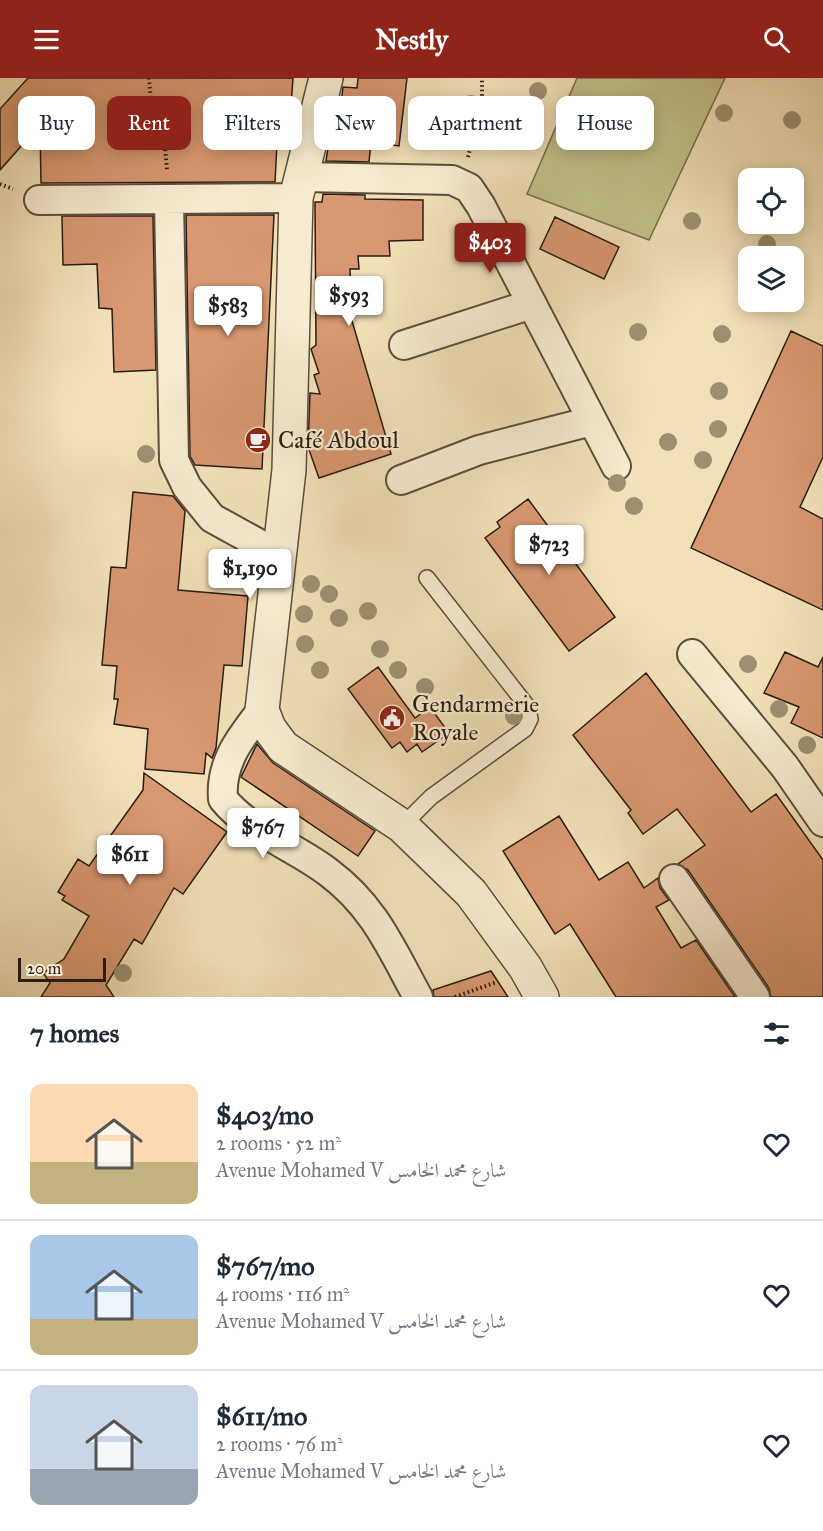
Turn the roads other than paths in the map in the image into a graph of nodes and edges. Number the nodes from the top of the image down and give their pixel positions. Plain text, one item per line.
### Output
1 (326, 78) edge
2 (299, 187) junction
3 (39, 200) dead end
4 (169, 200) junction
5 (532, 304) junction
6 (404, 345) dead end
7 (592, 421) junction
8 (616, 466) dead end
9 (401, 480) dead end
10 (281, 556) junction
11 (427, 578) dead end
12 (692, 654) dead end
13 (262, 710) junction
14 (823, 822) edge
15 (402, 826) junction
16 (674, 879) dead end
17 (418, 997) edge
18 (542, 997) edge
19 (754, 997) edge

1 - 2 street
2 - 4 street
2 - 5 street
2 - 10 street
3 - 4 street
4 - 10 street
5 - 6 street
5 - 7 street
7 - 8 street
7 - 9 street
10 - 13 street
11 - 15 lane
12 - 14 street
13 - 15 street
13 - 17 street
15 - 18 street
16 - 19 street

